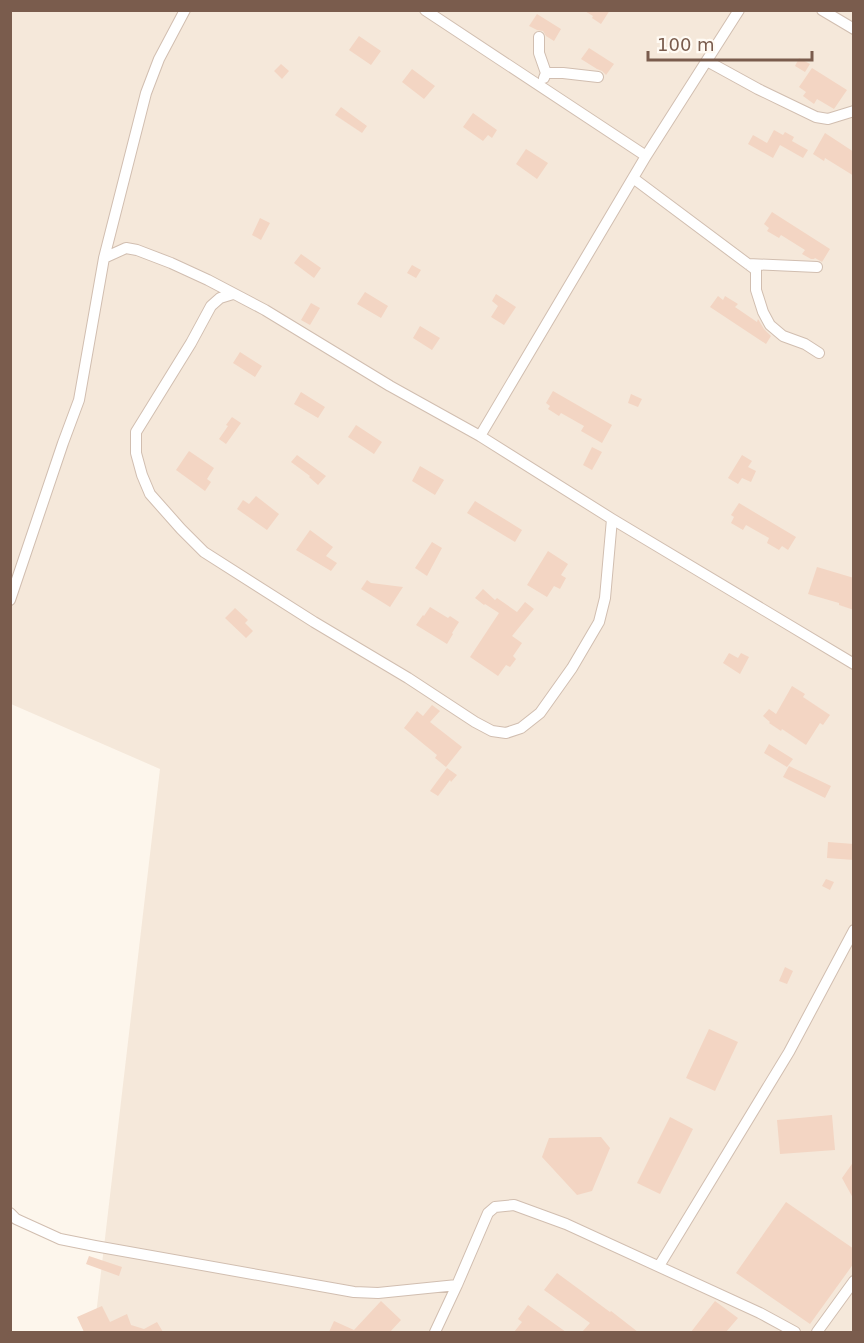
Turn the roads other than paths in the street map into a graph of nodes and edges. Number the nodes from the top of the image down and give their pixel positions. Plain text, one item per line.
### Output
1 (185, 10) edge
2 (425, 10) edge
3 (739, 10) edge
4 (822, 10) edge
5 (854, 29) edge
6 (539, 37) dead end
7 (707, 61) junction
8 (546, 74) junction
9 (598, 77) dead end
10 (541, 87) junction
11 (854, 111) edge
12 (646, 156) junction
13 (633, 178) junction
14 (104, 258) junction
15 (748, 264) junction
16 (817, 267) dead end
17 (233, 294) junction
18 (819, 353) dead end
19 (480, 436) junction
20 (612, 519) junction
21 (10, 600) edge
22 (854, 664) edge
23 (854, 930) edge
24 (10, 1213) edge
25 (659, 1266) junction
26 (854, 1281) edge
27 (457, 1285) junction
28 (435, 1332) edge
29 (795, 1332) edge
30 (817, 1332) edge

1 - 14 street
2 - 10 street
3 - 7 street
4 - 5 street
6 - 8 street
7 - 11 street
7 - 12 street
8 - 9 street
8 - 10 street
10 - 12 street
12 - 13 street
13 - 15 street
13 - 19 street
14 - 17 street
14 - 21 street
15 - 16 street
15 - 18 street
17 - 19 street
17 - 20 street
19 - 20 street
20 - 22 street
23 - 25 street
24 - 27 street
25 - 27 street
25 - 29 street
26 - 30 street
27 - 28 street

